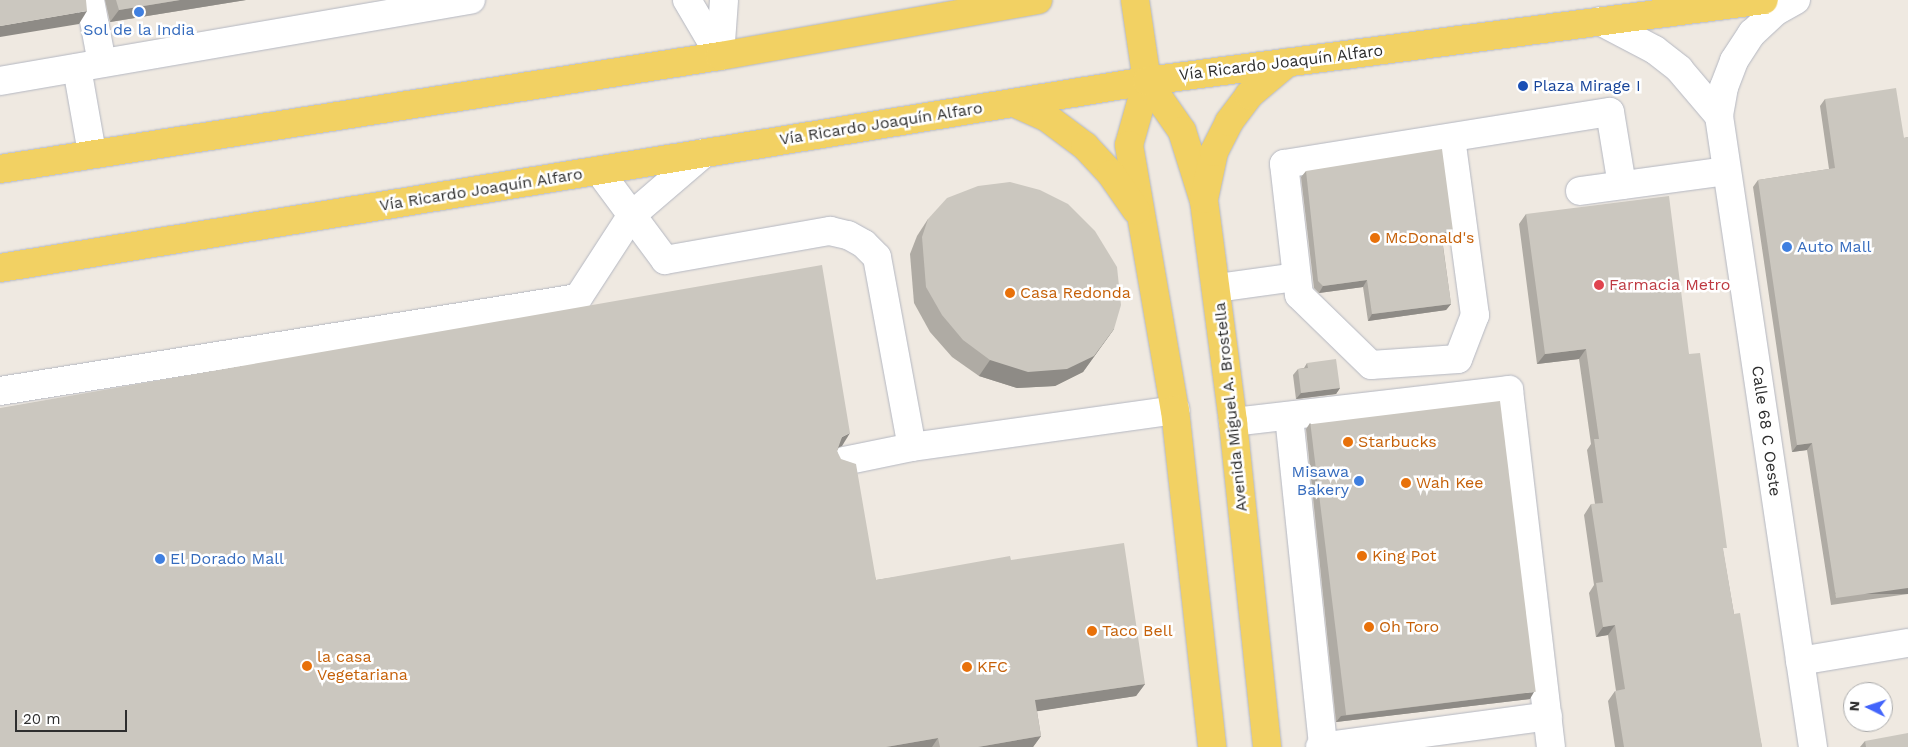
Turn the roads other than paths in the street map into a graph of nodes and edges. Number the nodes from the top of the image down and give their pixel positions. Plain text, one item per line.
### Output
1 (90, 0) edge
2 (471, 0) edge
3 (687, 0) edge
4 (724, 0) edge
5 (1038, 0) edge
6 (1135, 0) edge
7 (1764, 0) edge
8 (1796, 0) edge
9 (994, 4) edge
10 (1600, 21) junction
11 (720, 56) junction
12 (1288, 63) junction
13 (89, 66) junction
14 (0, 81) edge
15 (1147, 81) junction
16 (1014, 103) junction
17 (1719, 116) junction
18 (1451, 138) junction
19 (92, 153) junction
20 (704, 153) junction
21 (0, 169) edge
22 (599, 171) junction
23 (1726, 171) junction
24 (1622, 185) junction
25 (1580, 191) dead end
26 (1204, 200) junction
27 (632, 215) junction
28 (1142, 219) junction
29 (0, 268) edge
30 (1296, 276) junction
31 (1217, 288) junction
32 (0, 391) edge
33 (1175, 410) junction
34 (1289, 416) junction
35 (1233, 422) junction
36 (912, 447) junction
37 (844, 461) edge
38 (1908, 643) edge
39 (1800, 661) junction
40 (1548, 716) junction
41 (1212, 747) edge
42 (1267, 747) edge
43 (1322, 747) edge
44 (1552, 747) edge
45 (1813, 747) edge

1 - 13 street
2 - 13 street
3 - 11 street
4 - 11 street
5 - 9 main road
6 - 15 main road, Avenida Miguel A. Brostella
7 - 10 main road, Vía Ricardo Joaquín Alfaro
8 - 17 street, Calle 68 C Oeste
9 - 11 main road
10 - 12 main road, Vía Ricardo Joaquín Alfaro
10 - 17 street
11 - 19 main road
12 - 15 main road, Vía Ricardo Joaquín Alfaro
12 - 26 main road
13 - 14 street
13 - 19 street
15 - 16 main road, Vía Ricardo Joaquín Alfaro
15 - 26 main road, Avenida Miguel A. Brostella
15 - 28 main road, Avenida Miguel A. Brostella
16 - 20 main road, Vía Ricardo Joaquín Alfaro
16 - 28 main road
17 - 23 street, Calle 68 C Oeste
18 - 24 street
18 - 30 street
18 - 30 street
19 - 21 main road
20 - 22 main road, Vía Ricardo Joaquín Alfaro
20 - 27 street
22 - 27 street
22 - 29 main road, Vía Ricardo Joaquín Alfaro
23 - 24 street
23 - 39 street, Calle 68 C Oeste
24 - 25 street
26 - 31 main road, Avenida Miguel A. Brostella
27 - 32 street
27 - 36 street
28 - 33 main road, Avenida Miguel A. Brostella
30 - 31 street
31 - 35 main road, Avenida Miguel A. Brostella
33 - 36 street
33 - 41 main road, Avenida Miguel A. Brostella
34 - 35 street
34 - 40 street
34 - 43 street
35 - 42 main road, Avenida Miguel A. Brostella
36 - 37 street
38 - 39 street
39 - 45 street, Calle 68 C Oeste
40 - 43 street
40 - 44 street

